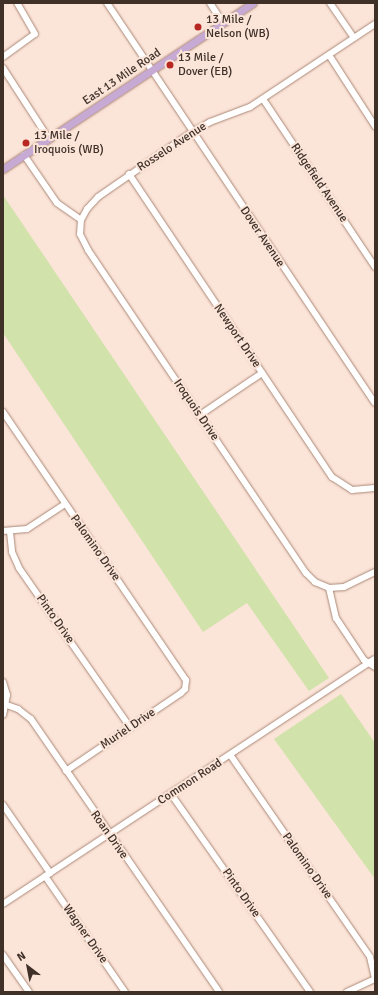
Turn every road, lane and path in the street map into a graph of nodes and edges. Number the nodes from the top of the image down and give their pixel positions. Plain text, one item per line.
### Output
1 (17, 3) edge
2 (107, 3) edge
3 (210, 3) edge
4 (253, 3) edge
5 (330, 3) edge
6 (223, 22) junction
7 (375, 24) edge
8 (354, 38) junction
9 (328, 55) junction
10 (3, 57) edge
11 (3, 68) edge
12 (152, 70) junction
13 (263, 99) junction
14 (375, 126) edge
15 (193, 132) junction
16 (49, 138) junction
17 (24, 155) junction
18 (3, 169) edge
19 (129, 174) junction
20 (81, 220) junction
21 (375, 267) edge
22 (262, 373) junction
23 (375, 403) edge
24 (3, 412) edge
25 (200, 415) junction
26 (375, 488) edge
27 (65, 504) junction
28 (6, 531) edge
29 (375, 572) edge
30 (329, 588) junction
31 (372, 661) edge
32 (375, 667) edge
33 (3, 682) edge
34 (186, 685) joint
35 (7, 706) junction
36 (3, 715) edge
37 (130, 727) junction
38 (231, 756) junction
39 (66, 770) junction
40 (171, 794) junction
41 (3, 805) edge
42 (109, 835) junction
43 (47, 875) junction
44 (3, 904) edge
45 (3, 955) edge
46 (375, 980) edge
47 (29, 992) edge
48 (125, 992) edge
49 (219, 992) edge
50 (310, 992) edge
51 (347, 992) edge

1 - 10 street
2 - 12 street, Dover Avenue
3 - 6 street
4 - 6 main road, East 13 Mile Road
5 - 8 street
6 - 12 main road, East 13 Mile Road
7 - 8 street, Rosselo Avenue
8 - 9 street, Rosselo Avenue
9 - 13 street, Rosselo Avenue
9 - 14 street
11 - 16 street
12 - 15 street, Dover Avenue
12 - 16 main road, East 13 Mile Road
13 - 15 street, Rosselo Avenue
13 - 21 street, Ridgefield Avenue
15 - 19 street, Rosselo Avenue
15 - 23 street, Dover Avenue
16 - 17 main road, East 13 Mile Road
17 - 18 main road, East 13 Mile Road
17 - 20 street
19 - 20 street, Rosselo Avenue
19 - 22 street, Newport Drive
20 - 25 street, Iroquois Drive
22 - 25 street
22 - 26 street, Newport Drive
24 - 27 street, Palomino Drive
25 - 30 street, Iroquois Drive
27 - 28 street
27 - 34 street, Palomino Drive
28 - 37 street, Pinto Drive
29 - 30 street
30 - 31 street
31 - 32 street
31 - 38 street, Common Road
33 - 35 street
34 - 37 street, Muriel Drive
35 - 36 street
35 - 39 street, Roan Drive
37 - 39 street, Muriel Drive
38 - 40 street, Common Road
38 - 46 street, Palomino Drive
39 - 42 street, Roan Drive
40 - 42 street, Common Road
40 - 50 street, Pinto Drive
41 - 43 street, Wagner Drive
42 - 43 street, Common Road
42 - 49 street, Roan Drive
43 - 44 street, Common Road
43 - 48 street, Wagner Drive
45 - 47 street
46 - 51 street

